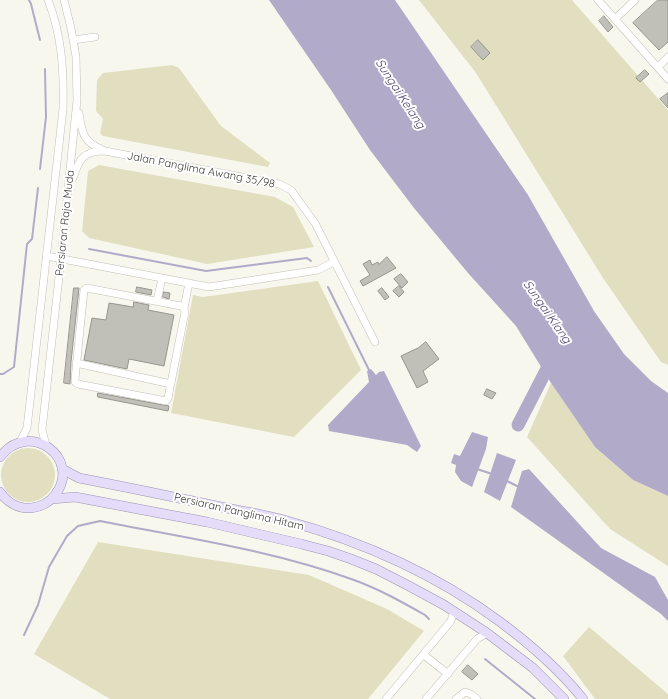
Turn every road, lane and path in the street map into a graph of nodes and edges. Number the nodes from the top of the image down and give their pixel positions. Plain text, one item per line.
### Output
1 (48, 0) edge
2 (64, 0) edge
3 (598, 0) edge
4 (635, 0) edge
5 (615, 19) junction
6 (95, 37) dead end
7 (73, 40) junction
8 (668, 57) edge
9 (658, 67) junction
10 (668, 79) edge
11 (77, 100) junction
12 (105, 151) junction
13 (68, 192) junction
14 (47, 256) junction
15 (61, 259) junction
16 (334, 262) junction
17 (162, 278) junction
18 (189, 283) junction
19 (157, 301) junction
20 (184, 308) junction
21 (375, 342) dead end
22 (76, 363) junction
23 (171, 384) junction
24 (20, 442) junction
25 (46, 445) junction
26 (2, 453) edge
27 (62, 469) junction
28 (0, 492) edge
29 (52, 499) junction
30 (454, 611) junction
31 (487, 633) junction
32 (424, 654) junction
33 (448, 674) junction
34 (386, 699) edge
35 (426, 699) edge
36 (456, 699) edge
37 (477, 699) edge
38 (564, 699) edge
39 (583, 699) edge

1 - 14 street, Persiaran Raja Muda
2 - 7 street, Persiaran Raja Muda
3 - 5 street
4 - 5 street
5 - 9 street
6 - 7 street
7 - 11 street, Persiaran Raja Muda
8 - 9 street
9 - 10 street
11 - 12 street
11 - 13 street, Persiaran Raja Muda
12 - 13 street
12 - 16 street, Jalan Panglima Awang 35/98
13 - 15 street, Persiaran Raja Muda
14 - 15 street
14 - 24 street, Persiaran Raja Muda
15 - 17 street
15 - 25 street, Persiaran Raja Muda
16 - 18 street
16 - 21 street, Jalan Panglima Awang 35/98
17 - 18 street
17 - 19 street
18 - 20 street
19 - 20 street
19 - 22 street
20 - 23 street
22 - 23 street
22 - 23 street
24 - 25 main road
24 - 26 main road
25 - 27 main road
27 - 29 main road
27 - 39 main road, Persiaran Panglima Hitam
28 - 29 main road
29 - 30 main road, Persiaran Panglima Hitam
30 - 31 main road, Persiaran Panglima Hitam
30 - 32 street
31 - 33 street
31 - 38 main road, Persiaran Panglima Hitam
32 - 33 street
32 - 34 street
33 - 35 street
36 - 37 street

